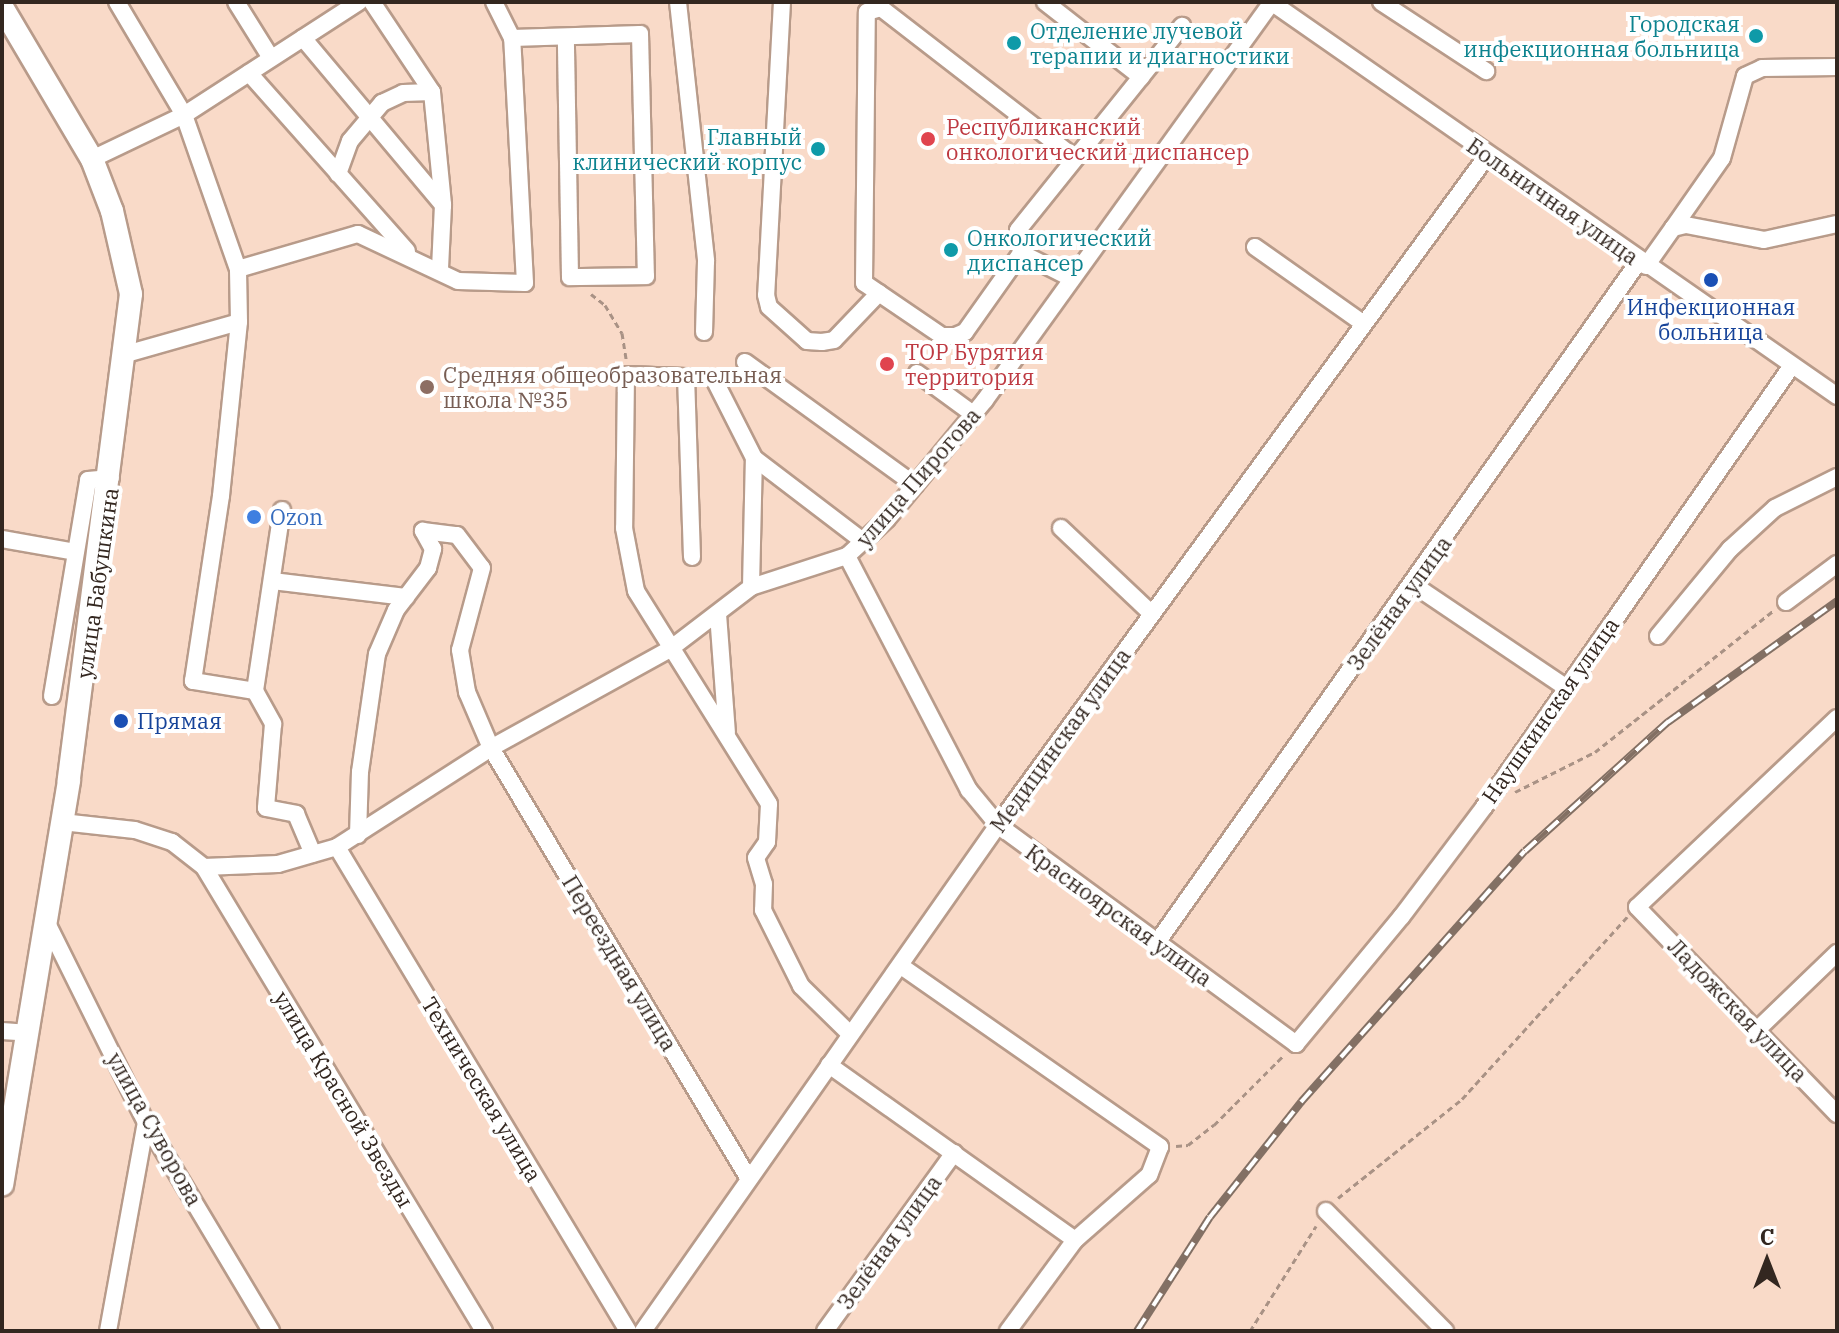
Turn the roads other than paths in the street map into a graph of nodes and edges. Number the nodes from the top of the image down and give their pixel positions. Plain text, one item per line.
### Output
1 (117, 2) edge
2 (236, 2) edge
3 (359, 2) edge
4 (372, 2) edge
5 (494, 2) edge
6 (678, 2) edge
7 (782, 2) edge
8 (1045, 2) edge
9 (1271, 2) edge
10 (1381, 2) edge
11 (2, 7) edge
12 (1182, 26) dead end
13 (566, 37) junction
14 (303, 38) junction
15 (512, 38) junction
16 (271, 58) junction
17 (1837, 67) edge
18 (1486, 71) dead end
19 (249, 73) junction
20 (1141, 77) junction
21 (432, 92) junction
22 (184, 115) junction
23 (371, 116) junction
24 (1487, 156) junction
25 (1075, 158) junction
26 (92, 159) junction
27 (338, 174) junction
28 (443, 205) junction
29 (1837, 224) edge
30 (1673, 228) junction
31 (1255, 247) dead end
32 (1021, 253) junction
33 (412, 257) junction
34 (1643, 263) junction
35 (238, 269) junction
36 (440, 269) junction
37 (1071, 278) junction
38 (879, 293) junction
39 (239, 322) junction
40 (1364, 324) junction
41 (704, 332) dead end
42 (126, 354) junction
43 (745, 362) dead end
44 (1791, 367) junction
45 (917, 373) dead end
46 (716, 383) dead end
47 (1837, 396) edge
48 (973, 414) junction
49 (754, 458) junction
50 (1837, 477) edge
51 (111, 478) junction
52 (915, 485) junction
53 (282, 510) dead end
54 (1061, 528) dead end
55 (2, 539) edge
56 (863, 541) junction
57 (75, 552) junction
58 (847, 556) junction
59 (692, 557) dead end
60 (1837, 564) edge
61 (272, 581) junction
62 (1414, 585) junction
63 (751, 587) junction
64 (406, 597) junction
65 (1786, 602) road end
66 (718, 614) junction
67 (1152, 614) junction
68 (1658, 636) dead end
69 (670, 649) junction
70 (1565, 687) junction
71 (255, 691) junction
72 (52, 696) dead end
73 (1837, 718) edge
74 (728, 735) junction
75 (491, 748) junction
76 (62, 822) junction
77 (998, 825) junction
78 (358, 835) junction
79 (337, 847) junction
80 (313, 854) junction
81 (204, 867) junction
82 (47, 923) junction
83 (1156, 944) junction
84 (1837, 953) edge
85 (901, 966) junction
86 (1758, 1029) junction
87 (2, 1031) edge
88 (29, 1033) junction
89 (850, 1034) junction
90 (1296, 1044) joint
91 (829, 1065) junction
92 (1837, 1114) edge
93 (146, 1122) junction
94 (6, 1142) edge
95 (954, 1153) junction
96 (749, 1179) junction
97 (2, 1184) edge
98 (1326, 1211) road end
99 (1075, 1240) junction
100 (108, 1331) edge
101 (271, 1331) edge
102 (484, 1331) edge
103 (628, 1331) edge
104 (643, 1331) edge
105 (825, 1331) edge
106 (1008, 1331) edge
107 (1445, 1331) edge

1 - 22 street
2 - 16 street
3 - 14 street
4 - 21 street
5 - 15 street
6 - 41 street
7 - 38 street
8 - 20 street
9 - 24 street, Больничная улица
9 - 37 street, улица Пирогова
10 - 18 street
11 - 26 main road, улица Бабушкина
12 - 20 street
13 - 13 street
13 - 15 street
14 - 16 street
14 - 23 street
15 - 36 street
16 - 19 street
17 - 30 street, Зелёная улица
19 - 22 street
19 - 27 street
20 - 25 street
21 - 23 street
21 - 28 street
22 - 26 street
22 - 35 street
23 - 27 street
23 - 28 street
24 - 34 street, Больничная улица
24 - 40 street, Медицинская улица
25 - 32 street
25 - 38 street
26 - 42 main road, улица Бабушкина
27 - 33 street
28 - 36 street
29 - 30 street
30 - 34 street, Зелёная улица
31 - 40 street
32 - 37 street
32 - 38 street
33 - 35 street
33 - 36 street
34 - 44 street, Больничная улица
34 - 62 street, Зелёная улица
35 - 39 street
37 - 48 street, улица Пирогова
39 - 42 street
39 - 71 street
40 - 67 street, Медицинская улица
42 - 51 main road, улица Бабушкина
43 - 52 street
44 - 47 street, Больничная улица
44 - 70 street, Наушкинская улица
45 - 48 street
46 - 49 street
48 - 52 street, улица Пирогова
49 - 56 street
49 - 63 street
50 - 68 street
51 - 57 street
51 - 76 main road, улица Бабушкина
52 - 56 street, улица Пирогова
53 - 61 street
54 - 67 street
55 - 57 street
56 - 58 street, улица Пирогова
57 - 72 street
58 - 63 street, улица Пирогова
58 - 77 street, Красноярская улица
59 - 69 street
60 - 65 street
61 - 64 street
61 - 71 street
62 - 70 street
62 - 83 street, Зелёная улица
63 - 66 street, улица Пирогова
64 - 75 street, Переездная улица
64 - 78 street
66 - 69 street, улица Пирогова
66 - 74 street
67 - 77 street, Медицинская улица
69 - 74 street
69 - 75 street, улица Пирогова
70 - 90 street, Наушкинская улица
71 - 80 street
73 - 86 street, Ладожская улица
74 - 89 street
75 - 78 street, улица Пирогова
75 - 96 street, Переездная улица
76 - 81 street
76 - 82 main road, улица Бабушкина
77 - 83 street, Красноярская улица
77 - 85 street, Медицинская улица
78 - 79 street, улица Пирогова
79 - 80 street, улица Пирогова
79 - 103 street, Техническая улица
80 - 81 street, улица Пирогова
81 - 102 street, улица Красной Звезды
82 - 88 main road, улица Бабушкина
82 - 93 street, улица Суворова
83 - 90 street, Красноярская улица
84 - 86 street
85 - 89 street, Медицинская улица
85 - 99 street
86 - 92 street, Ладожская улица
87 - 88 street
88 - 94 main road, улица Бабушкина
89 - 91 street, Медицинская улица
91 - 95 street
91 - 96 street, Медицинская улица
93 - 100 street
93 - 101 street, улица Суворова
94 - 97 main road, улица Бабушкина
95 - 99 street
95 - 105 street, Зелёная улица
96 - 104 street, Медицинская улица
98 - 107 street
99 - 106 street

